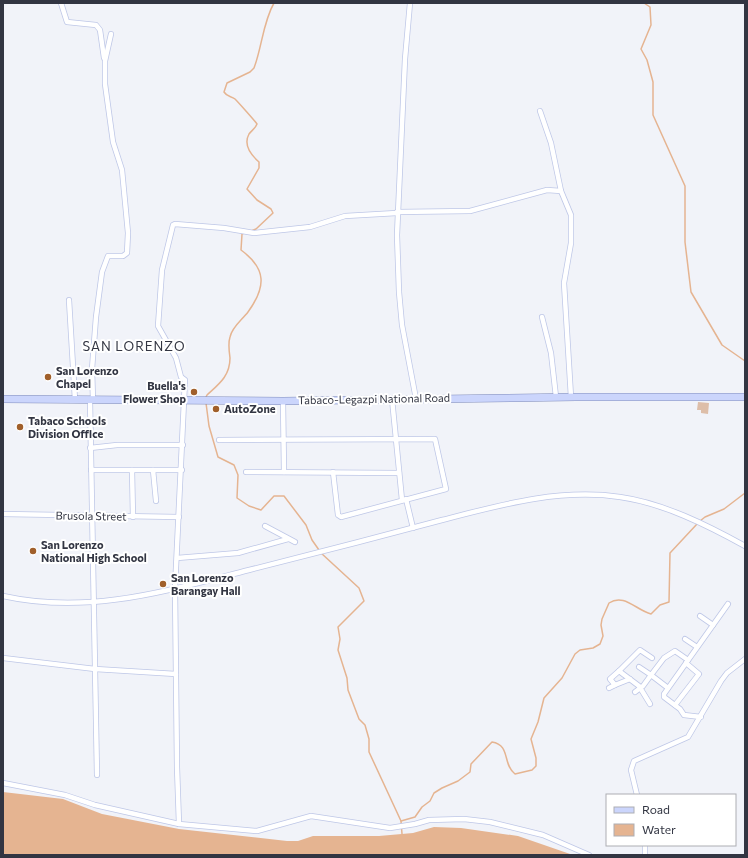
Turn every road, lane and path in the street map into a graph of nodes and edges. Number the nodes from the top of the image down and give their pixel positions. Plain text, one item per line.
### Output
1 (61, 3) edge
2 (410, 3) edge
3 (111, 34) dead end
4 (105, 61) junction
5 (540, 112) dead end
6 (560, 191) junction
7 (397, 212) junction
8 (69, 300) dead end
9 (542, 317) dead end
10 (556, 397) junction
11 (571, 397) junction
12 (745, 397) edge
13 (3, 399) edge
14 (392, 399) junction
15 (416, 399) junction
16 (75, 400) junction
17 (91, 400) junction
18 (184, 400) junction
19 (283, 400) junction
20 (396, 438) junction
21 (284, 439) junction
22 (218, 440) dead end
23 (183, 445) junction
24 (90, 448) junction
25 (91, 470) junction
26 (132, 470) junction
27 (154, 470) junction
28 (182, 470) junction
29 (246, 472) dead end
30 (284, 472) junction
31 (334, 472) junction
32 (399, 473) junction
33 (404, 499) junction
34 (156, 501) dead end
35 (3, 514) edge
36 (92, 516) junction
37 (133, 516) junction
38 (179, 517) junction
39 (265, 526) dead end
40 (413, 528) junction
41 (288, 539) junction
42 (294, 542) dead end
43 (745, 546) edge
44 (177, 558) junction
45 (175, 588) junction
46 (3, 596) edge
47 (93, 603) junction
48 (728, 604) dead end
49 (700, 616) dead end
50 (713, 624) junction
51 (685, 639) dead end
52 (635, 646) dead end
53 (697, 647) junction
54 (640, 650) junction
55 (3, 658) edge
56 (652, 658) dead end
57 (745, 659) edge
58 (687, 662) junction
59 (639, 667) dead end
60 (95, 669) junction
61 (619, 671) junction
62 (176, 674) junction
63 (606, 675) dead end
64 (651, 675) junction
65 (610, 679) junction
66 (630, 679) junction
67 (615, 685) junction
68 (609, 688) dead end
69 (640, 688) junction
70 (668, 688) junction
71 (635, 692) dead end
72 (650, 704) dead end
73 (675, 705) junction
74 (701, 716) junction
75 (97, 775) dead end
76 (3, 783) edge
77 (637, 794) edge
78 (179, 824) junction
79 (589, 855) edge

1 - 4 street
2 - 7 street
3 - 4 street
4 - 17 street
5 - 6 street
6 - 7 street
6 - 11 street
7 - 15 street
7 - 18 street
8 - 16 street
9 - 10 street
10 - 11 main road, Tabaco-Legazpi National Road
10 - 15 main road, Tabaco-Legazpi National Road
11 - 12 main road, Tabaco-Legazpi National Road
13 - 16 main road, Tabaco-Legazpi National Road
14 - 15 main road, Tabaco-Legazpi National Road
14 - 19 main road, Tabaco-Legazpi National Road
14 - 20 street
16 - 17 main road, Tabaco-Legazpi National Road
17 - 18 main road, Tabaco-Legazpi National Road
17 - 24 street
18 - 19 main road, Tabaco-Legazpi National Road
18 - 23 street
19 - 21 street
20 - 21 street
20 - 32 street
20 - 33 street
21 - 22 street
21 - 30 street
23 - 24 street
23 - 28 street
24 - 25 street
25 - 26 street
25 - 36 street
26 - 27 street
26 - 37 street
27 - 28 street
27 - 34 street
28 - 38 street
29 - 30 street
30 - 31 street
31 - 32 street
31 - 33 street
32 - 33 street
33 - 40 street
35 - 36 street, Brusola Street
36 - 37 street, Brusola Street
36 - 47 street
37 - 38 street, Brusola Street
38 - 44 street
39 - 41 street
40 - 43 street
40 - 45 street
41 - 42 street
41 - 44 street
44 - 45 street
45 - 47 street
45 - 62 street
46 - 47 street
47 - 60 street
48 - 50 street
49 - 50 street
50 - 53 street
51 - 53 street
52 - 54 street
53 - 58 street
54 - 56 street
54 - 61 street
55 - 60 street
57 - 74 street
58 - 64 street
58 - 70 street
58 - 73 street
59 - 64 street
60 - 62 street
60 - 75 street
61 - 65 street
61 - 66 street
62 - 78 street
63 - 65 street
64 - 69 street
64 - 70 street
65 - 67 street
66 - 67 street
66 - 69 street
67 - 68 street
69 - 71 street
69 - 72 street
70 - 73 street
73 - 74 street
74 - 77 street
76 - 78 street
78 - 79 street

